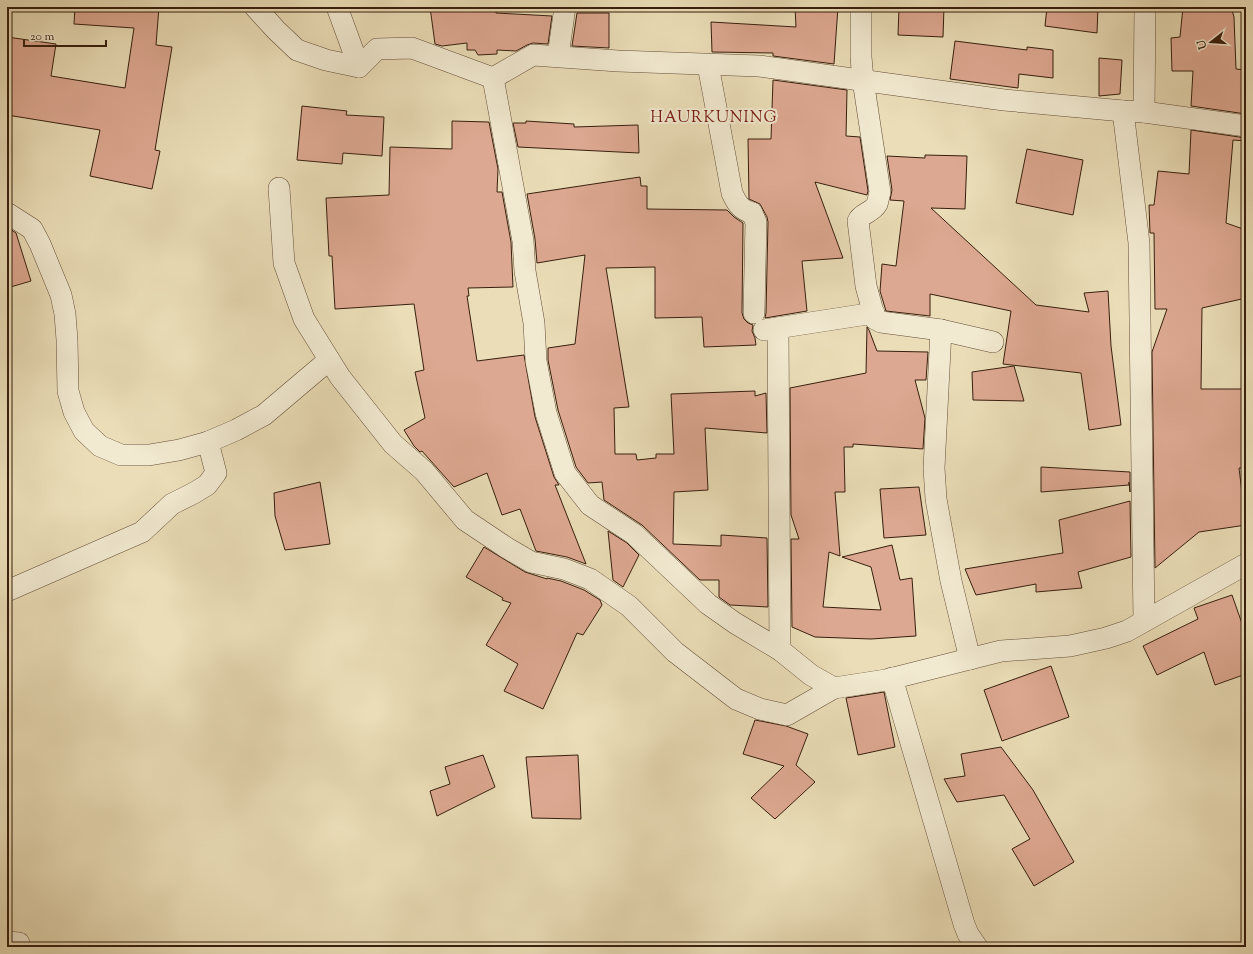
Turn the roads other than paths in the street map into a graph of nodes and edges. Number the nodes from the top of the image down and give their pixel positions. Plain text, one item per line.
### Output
1 (255, 7) edge
2 (337, 7) edge
3 (565, 7) edge
4 (861, 7) edge
5 (1145, 7) edge
6 (558, 56) junction
7 (708, 65) junction
8 (359, 67) junction
9 (493, 78) junction
10 (863, 80) junction
11 (1123, 112) junction
12 (1144, 112) junction
13 (1246, 126) edge
14 (278, 188) dead end
15 (7, 213) edge
16 (754, 313) dead end
17 (874, 313) junction
18 (941, 330) junction
19 (993, 342) dead end
20 (329, 360) junction
21 (208, 442) junction
22 (1246, 564) edge
23 (9, 591) edge
24 (1144, 621) junction
25 (780, 650) junction
26 (970, 659) junction
27 (892, 678) junction
28 (834, 688) junction
29 (976, 947) edge

1 - 8 street
2 - 8 street
3 - 6 street
4 - 10 street
5 - 12 street
6 - 7 street
6 - 9 street
7 - 10 street
7 - 16 street
8 - 9 street
9 - 25 street
10 - 11 street
10 - 17 street
11 - 12 street
11 - 24 street
12 - 13 street
14 - 20 street
15 - 21 street
17 - 18 street
17 - 25 street
18 - 19 street
18 - 26 street
20 - 21 street
20 - 28 street
21 - 23 street
22 - 24 street
24 - 26 street
25 - 28 street
26 - 27 street
27 - 28 street
27 - 29 street

